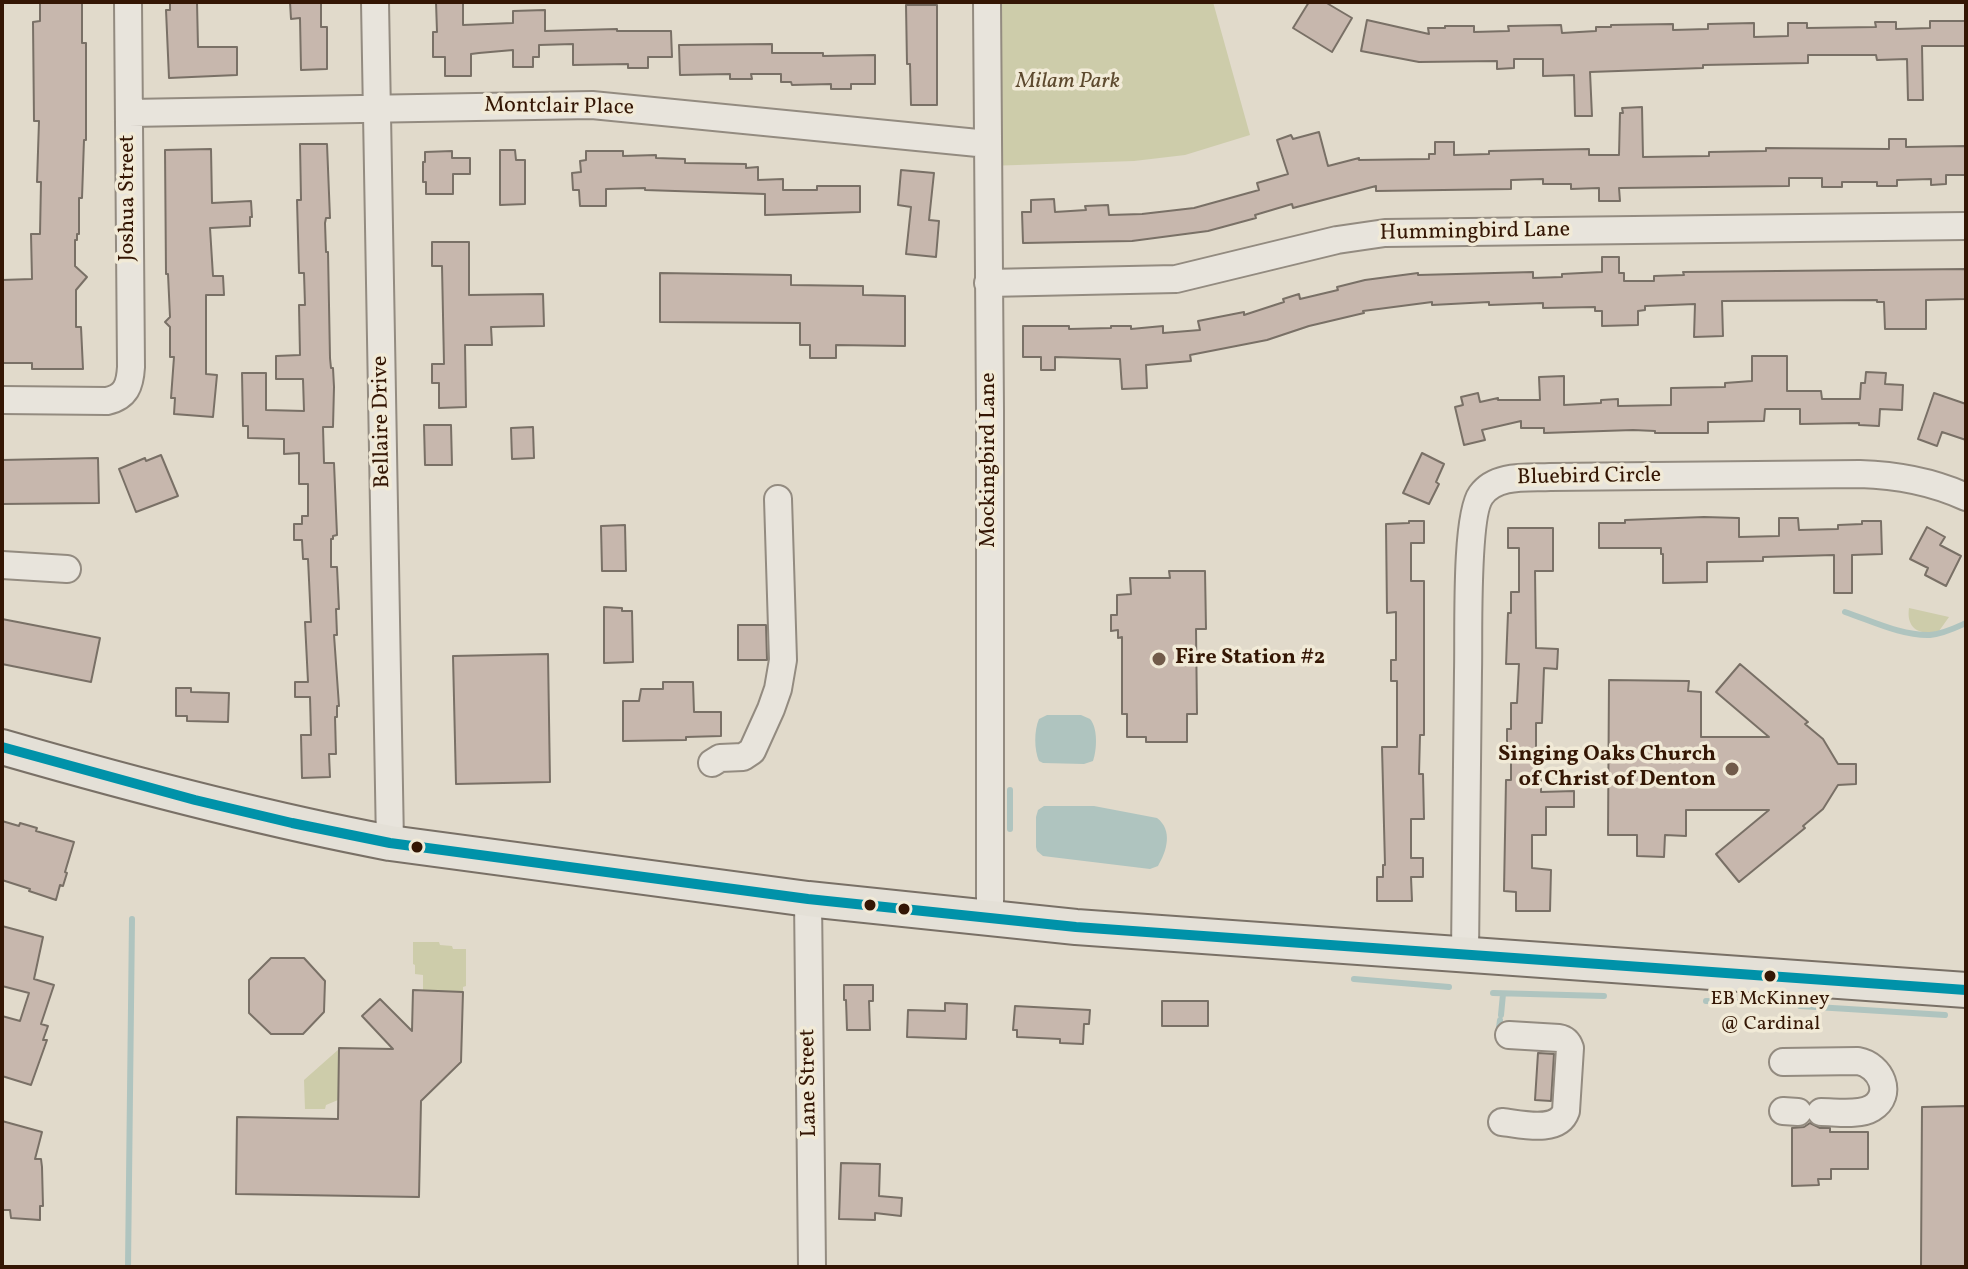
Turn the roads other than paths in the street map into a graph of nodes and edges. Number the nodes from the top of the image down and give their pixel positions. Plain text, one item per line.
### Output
1 (128, 2) edge
2 (375, 2) edge
3 (987, 2) edge
4 (377, 109) junction
5 (129, 113) junction
6 (988, 144) junction
7 (1966, 226) edge
8 (988, 283) junction
9 (2, 400) edge
10 (1966, 497) edge
11 (778, 499) dead end
12 (2, 565) edge
13 (67, 569) dead end
14 (2, 747) edge
15 (712, 763) dead end
16 (390, 843) junction
17 (808, 899) junction
18 (990, 918) junction
19 (1465, 953) junction
20 (1966, 990) edge
21 (1509, 1035) dead end
22 (1783, 1062) dead end
23 (1801, 1112) dead end
24 (1502, 1122) dead end
25 (812, 1267) edge

1 - 5 street, Joshua Street
2 - 4 street, Bellaire Drive
3 - 6 street, Mockingbird Lane
4 - 5 street, Montclair Place
4 - 6 street, Montclair Place
4 - 16 street, Bellaire Drive
5 - 9 street, Joshua Street
6 - 8 street, Mockingbird Lane
7 - 8 street, Hummingbird Lane
8 - 18 street, Mockingbird Lane
10 - 19 street, Bluebird Circle
11 - 15 street
12 - 13 street
14 - 16 main road
16 - 17 main road
17 - 18 main road
17 - 25 street, Lane Street
18 - 19 main road
19 - 20 main road
21 - 24 street
22 - 23 street

